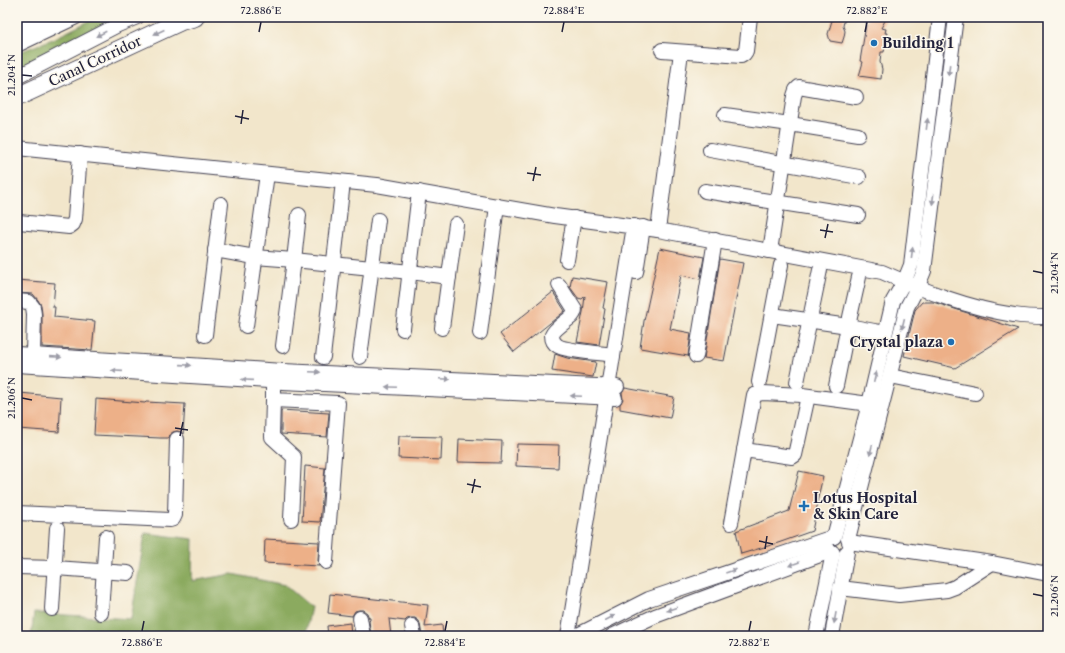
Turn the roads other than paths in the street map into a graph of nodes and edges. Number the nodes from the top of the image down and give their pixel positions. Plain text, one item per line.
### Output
1 (48, 17) edge
2 (76, 17) edge
3 (137, 17) edge
4 (195, 17) edge
5 (750, 17) edge
6 (940, 17) edge
7 (956, 17) edge
8 (17, 32) edge
9 (17, 45) edge
10 (662, 50) dead end
11 (681, 52) junction
12 (17, 77) edge
13 (17, 97) edge
14 (856, 97) dead end
15 (725, 116) dead end
16 (790, 124) junction
17 (858, 135) dead end
18 (17, 148) edge
19 (710, 150) dead end
20 (80, 154) junction
21 (784, 163) junction
22 (267, 174) junction
23 (859, 177) dead end
24 (342, 182) junction
25 (705, 191) dead end
26 (419, 192) junction
27 (778, 202) junction
28 (221, 204) dead end
29 (497, 206) junction
30 (299, 215) dead end
31 (858, 215) dead end
32 (574, 218) junction
33 (378, 220) dead end
34 (18, 222) dead end
35 (456, 224) dead end
36 (638, 227) junction
37 (658, 230) junction
38 (715, 240) junction
39 (216, 250) junction
40 (770, 251) junction
41 (255, 257) junction
42 (294, 260) junction
43 (567, 260) dead end
44 (333, 264) junction
45 (781, 265) dead end
46 (372, 268) junction
47 (820, 270) dead end
48 (410, 272) junction
49 (859, 277) dead end
50 (449, 278) junction
51 (904, 282) junction
52 (559, 284) dead end
53 (917, 288) junction
54 (17, 302) edge
55 (772, 315) junction
56 (1048, 317) edge
57 (809, 320) junction
58 (246, 326) dead end
59 (848, 326) junction
60 (442, 328) dead end
61 (404, 329) dead end
62 (480, 333) dead end
63 (885, 333) junction
64 (205, 335) dead end
65 (283, 346) dead end
66 (17, 354) edge
67 (33, 355) junction
68 (613, 355) junction
69 (696, 356) dead end
70 (323, 357) dead end
71 (360, 357) dead end
72 (17, 365) edge
73 (890, 376) junction
74 (273, 381) junction
75 (759, 382) dead end
76 (797, 382) dead end
77 (836, 386) dead end
78 (611, 392) junction
79 (975, 393) dead end
80 (808, 396) junction
81 (273, 400) junction
82 (869, 404) junction
83 (177, 439) dead end
84 (744, 450) junction
85 (17, 513) edge
86 (291, 519) dead end
87 (731, 523) dead end
88 (57, 528) dead end
89 (106, 537) dead end
90 (839, 544) junction
91 (326, 562) dead end
92 (992, 563) junction
93 (17, 567) edge
94 (55, 568) junction
95 (104, 571) junction
96 (128, 573) dead end
97 (1048, 574) edge
98 (840, 588) junction
99 (52, 609) dead end
100 (101, 613) dead end
101 (360, 618) dead end
102 (581, 635) edge
103 (363, 636) edge
104 (568, 636) edge
105 (612, 636) edge
106 (816, 636) edge
107 (832, 636) edge

1 - 8 main road
2 - 9 street
3 -> 12 street
4 -> 13 main road, Canal Corridor
5 - 11 street
51 -> 6 street
7 -> 53 street
10 - 11 street
11 - 37 street
14 - 16 street
15 - 16 street
16 - 17 street
16 - 21 street
18 - 20 street
19 - 21 street
20 - 22 street
20 - 34 street
21 - 23 street
21 - 27 street
22 - 24 street
22 - 41 street
24 - 26 street
24 - 44 street
25 - 27 street
26 - 29 street
26 - 48 street
27 - 31 street
27 - 40 street
28 - 39 street
29 - 32 street
29 - 62 street
30 - 42 street
32 - 36 street
32 - 43 street
33 - 46 street
35 - 50 street
36 - 37 street
36 - 68 street
36 - 78 street
37 - 38 street
38 - 40 street
38 - 69 street
39 - 41 street
39 - 64 street
40 - 51 street
41 - 42 street
41 - 58 street
42 - 44 street
42 - 65 street
44 - 46 street
44 - 70 street
45 - 55 street
46 - 48 street
46 - 71 street
47 - 57 street
48 - 50 street
48 - 61 street
49 - 59 street
50 - 60 street
51 - 53 street
51 - 63 street
52 - 68 street
53 - 56 street
53 -> 73 street
54 - 67 street
55 - 57 street
55 - 75 street
57 - 59 street
57 - 76 street
59 - 63 street
59 - 77 street
82 -> 63 street
66 - 67 street
67 -> 78 street
68 - 78 street
74 -> 72 street
73 - 79 street
73 -> 90 street
78 -> 74 street
74 - 81 street
78 - 102 street
78 - 104 street
80 - 82 street
80 - 84 street
80 - 84 street
81 - 86 street
81 - 91 street
82 - 90 street
83 - 85 street
84 - 87 street
88 - 94 street
89 - 95 street
90 - 92 street
90 - 98 street
102 -> 90 street
90 -> 105 street
90 - 106 street
92 - 97 street
92 - 98 street
93 - 94 street
94 - 95 street
94 - 99 street
95 - 96 street
95 - 100 street
98 -> 107 street
101 - 103 street

